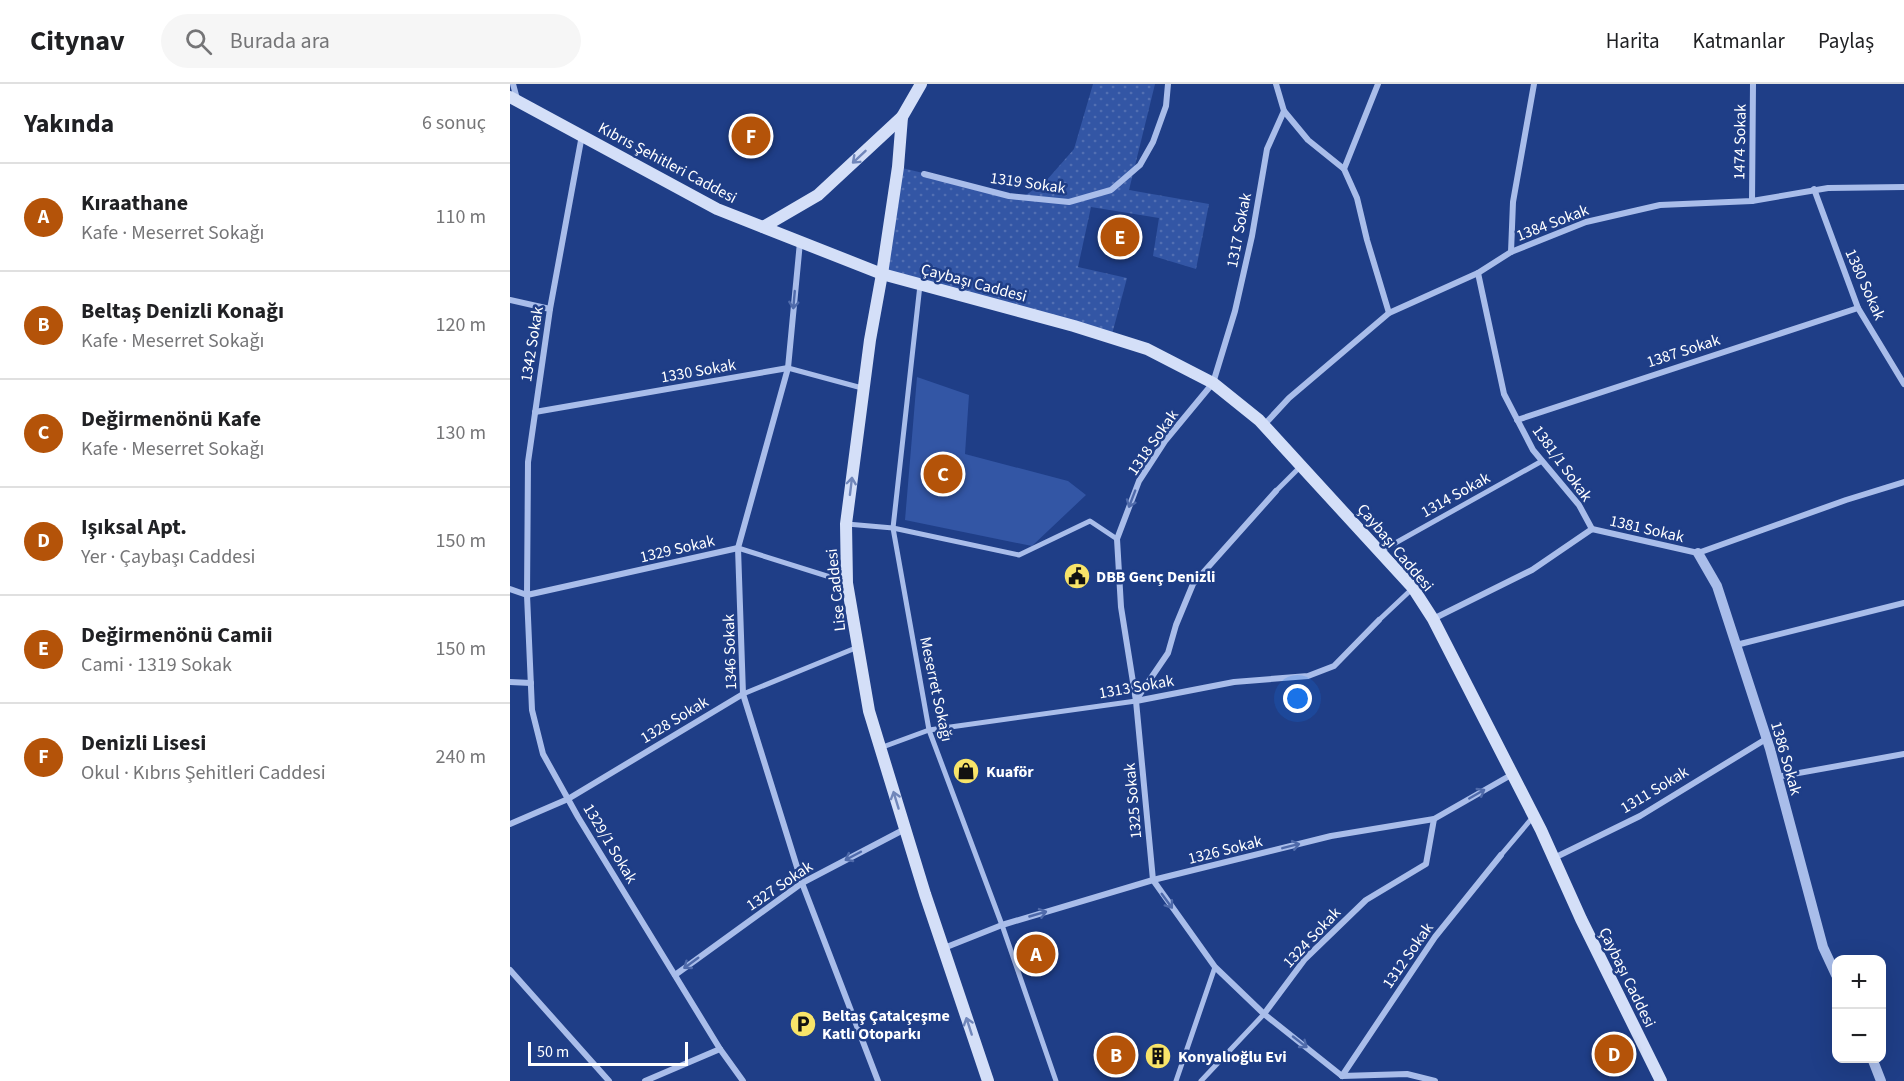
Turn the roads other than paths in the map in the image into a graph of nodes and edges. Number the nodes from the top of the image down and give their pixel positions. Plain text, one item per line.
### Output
1 (513, 84) edge
2 (921, 84) edge
3 (1168, 84) edge
4 (1276, 84) edge
5 (1378, 84) edge
6 (1534, 84) edge
7 (1753, 84) edge
8 (514, 98) edge
9 (1284, 111) junction
10 (902, 117) junction
11 (582, 135) junction
12 (1344, 169) junction
13 (924, 174) dead end
14 (1904, 187) edge
15 (1814, 189) junction
16 (1752, 201) junction
17 (763, 227) junction
18 (800, 242) junction
19 (1511, 252) junction
20 (1478, 273) junction
21 (882, 274) junction
22 (920, 284) junction
23 (510, 300) edge
24 (1858, 308) junction
25 (550, 309) junction
26 (1389, 313) junction
27 (788, 368) junction
28 (1213, 383) junction
29 (1904, 384) edge
30 (864, 389) junction
31 (535, 412) junction
32 (1517, 420) junction
33 (1264, 425) junction
34 (1542, 461) junction
35 (1301, 466) junction
36 (1904, 482) edge
37 (1276, 491) joint
38 (846, 524) junction
39 (893, 528) junction
40 (1592, 529) junction
41 (1118, 539) junction
42 (738, 548) junction
43 (1380, 551) junction
44 (1698, 553) junction
45 (847, 583) junction
46 (1413, 588) junction
47 (510, 589) edge
48 (527, 595) junction
49 (1904, 603) edge
50 (1433, 619) junction
51 (1379, 620) joint
52 (1736, 645) junction
53 (858, 647) junction
54 (510, 682) edge
55 (531, 683) junction
56 (743, 694) junction
57 (1136, 701) junction
58 (929, 730) junction
59 (1766, 738) junction
60 (880, 748) junction
61 (1904, 754) edge
62 (1511, 775) junction
63 (1777, 777) junction
64 (568, 799) junction
65 (1533, 816) junction
66 (1434, 819) junction
67 (510, 824) edge
68 (905, 829) junction
69 (1501, 855) joint
70 (1554, 858) junction
71 (1153, 880) junction
72 (801, 883) junction
73 (1002, 924) junction
74 (943, 948) junction
75 (1832, 966) edge
76 (1215, 967) junction
77 (510, 970) edge
78 (675, 975) junction
79 (1264, 1014) junction
80 (720, 1049) junction
81 (1874, 1063) edge
82 (1342, 1078) edge
83 (609, 1081) edge
84 (645, 1081) edge
85 (743, 1081) edge
86 (878, 1081) edge
87 (988, 1081) edge
88 (1056, 1081) edge
89 (1176, 1081) edge
90 (1201, 1081) edge
91 (1435, 1081) edge
92 (1661, 1081) edge
93 (1881, 1081) edge

1 - 8 street
2 - 10 main road, Lise Caddesi
3 - 13 street, 1319 Sokak
4 - 9 street
5 - 12 street
6 - 19 street
7 - 16 street, 1474 Sokak
8 - 11 main road, Kıbrıs Şehitleri Caddesi
9 - 12 street
9 - 28 street, 1317 Sokak
10 -> 17 main road
10 - 21 main road, Lise Caddesi
11 - 17 main road, Kıbrıs Şehitleri Caddesi
11 - 25 street, 1342 Sokak
12 - 26 street
14 - 15 street, 1384 Sokak
15 - 16 street, 1384 Sokak
15 - 24 street, 1380 Sokak
16 - 19 street, 1384 Sokak
17 - 18 main road, Kıbrıs Şehitleri Caddesi
18 - 21 main road, Kıbrıs Şehitleri Caddesi
18 -> 27 street, 1346 Sokak
19 - 20 street, 1384 Sokak
20 - 26 street, 1384 Sokak
20 - 32 street, 1381/1 Sokak
21 - 22 main road, Çaybaşı Caddesi
21 - 30 main road, Lise Caddesi
22 - 28 main road, Çaybaşı Caddesi
22 - 39 street, Meserret Sokağı
23 - 25 street
24 - 29 street, 1380 Sokak
24 - 32 street, 1387 Sokak
25 - 31 street, 1342 Sokak
26 - 33 street, 1384 Sokak
27 - 30 street, 1330 Sokak
27 - 31 street, 1330 Sokak
27 - 42 street, 1346 Sokak
28 - 33 main road, Çaybaşı Caddesi
28 -> 41 street, 1318 Sokak
38 -> 30 main road, Lise Caddesi
31 - 48 street, 1342 Sokak
32 - 34 street, 1381/1 Sokak
33 - 35 main road, Çaybaşı Caddesi
34 - 40 street, 1381/1 Sokak
34 - 43 street, 1314 Sokak
35 - 37 street
35 - 43 main road, Çaybaşı Caddesi
36 - 44 street, 1381 Sokak
37 - 57 street
38 - 39 street
38 - 45 main road, Lise Caddesi
39 - 41 street
39 - 58 street, Meserret Sokağı
40 - 44 street, 1381 Sokak
40 - 50 street, 1381 Sokak
41 - 57 street, 1318 Sokak
42 - 45 street, 1329 Sokak
42 - 48 street, 1329 Sokak
42 - 56 street, 1346 Sokak
43 - 46 main road, Çaybaşı Caddesi
44 - 52 street, 1386 Sokak
45 - 53 main road, Lise Caddesi
46 - 50 main road, Çaybaşı Caddesi
46 - 51 street
47 - 48 street
48 - 55 street, 1329/1 Sokak
49 - 52 street
50 - 62 main road, Çaybaşı Caddesi
51 - 57 street, 1313 Sokak
52 - 59 street, 1386 Sokak
53 - 56 street, 1328 Sokak
53 - 60 main road, Lise Caddesi
54 - 55 street
55 - 64 street, 1329/1 Sokak
56 - 64 street, 1328 Sokak
56 - 72 street, 1346 Sokak
57 - 58 street, 1313 Sokak
57 - 71 street, 1325 Sokak
58 - 60 street, 1313 Sokak
58 - 73 street, Meserret Sokağı
59 - 63 street, 1386 Sokak
59 - 70 street, 1311 Sokak
68 -> 60 main road, Lise Caddesi
61 - 63 street
62 - 65 main road, Çaybaşı Caddesi
66 -> 62 street, 1326 Sokak
63 - 75 street, 1386 Sokak
64 - 67 street, 1328 Sokak
64 - 78 street, 1329/1 Sokak
65 - 69 street
65 - 70 main road, Çaybaşı Caddesi
71 -> 66 street, 1326 Sokak
66 - 79 street, 1324 Sokak
68 -> 72 street, 1327 Sokak
68 - 74 main road, Lise Caddesi
69 - 82 street, 1312 Sokak
70 - 92 main road, Çaybaşı Caddesi
73 -> 71 street, 1326 Sokak
71 -> 76 street
72 -> 78 street, 1327 Sokak
72 - 86 street, 1346 Sokak
73 - 74 street, 1326 Sokak
73 - 88 street, Meserret Sokağı
87 -> 74 main road, Lise Caddesi
76 - 79 street
76 - 89 street
77 - 83 street
78 - 80 street, 1329/1 Sokak
79 -> 82 street
79 - 90 street, 1324 Sokak
80 - 84 street
80 - 85 street, 1329/1 Sokak
81 - 93 street
82 - 91 street

